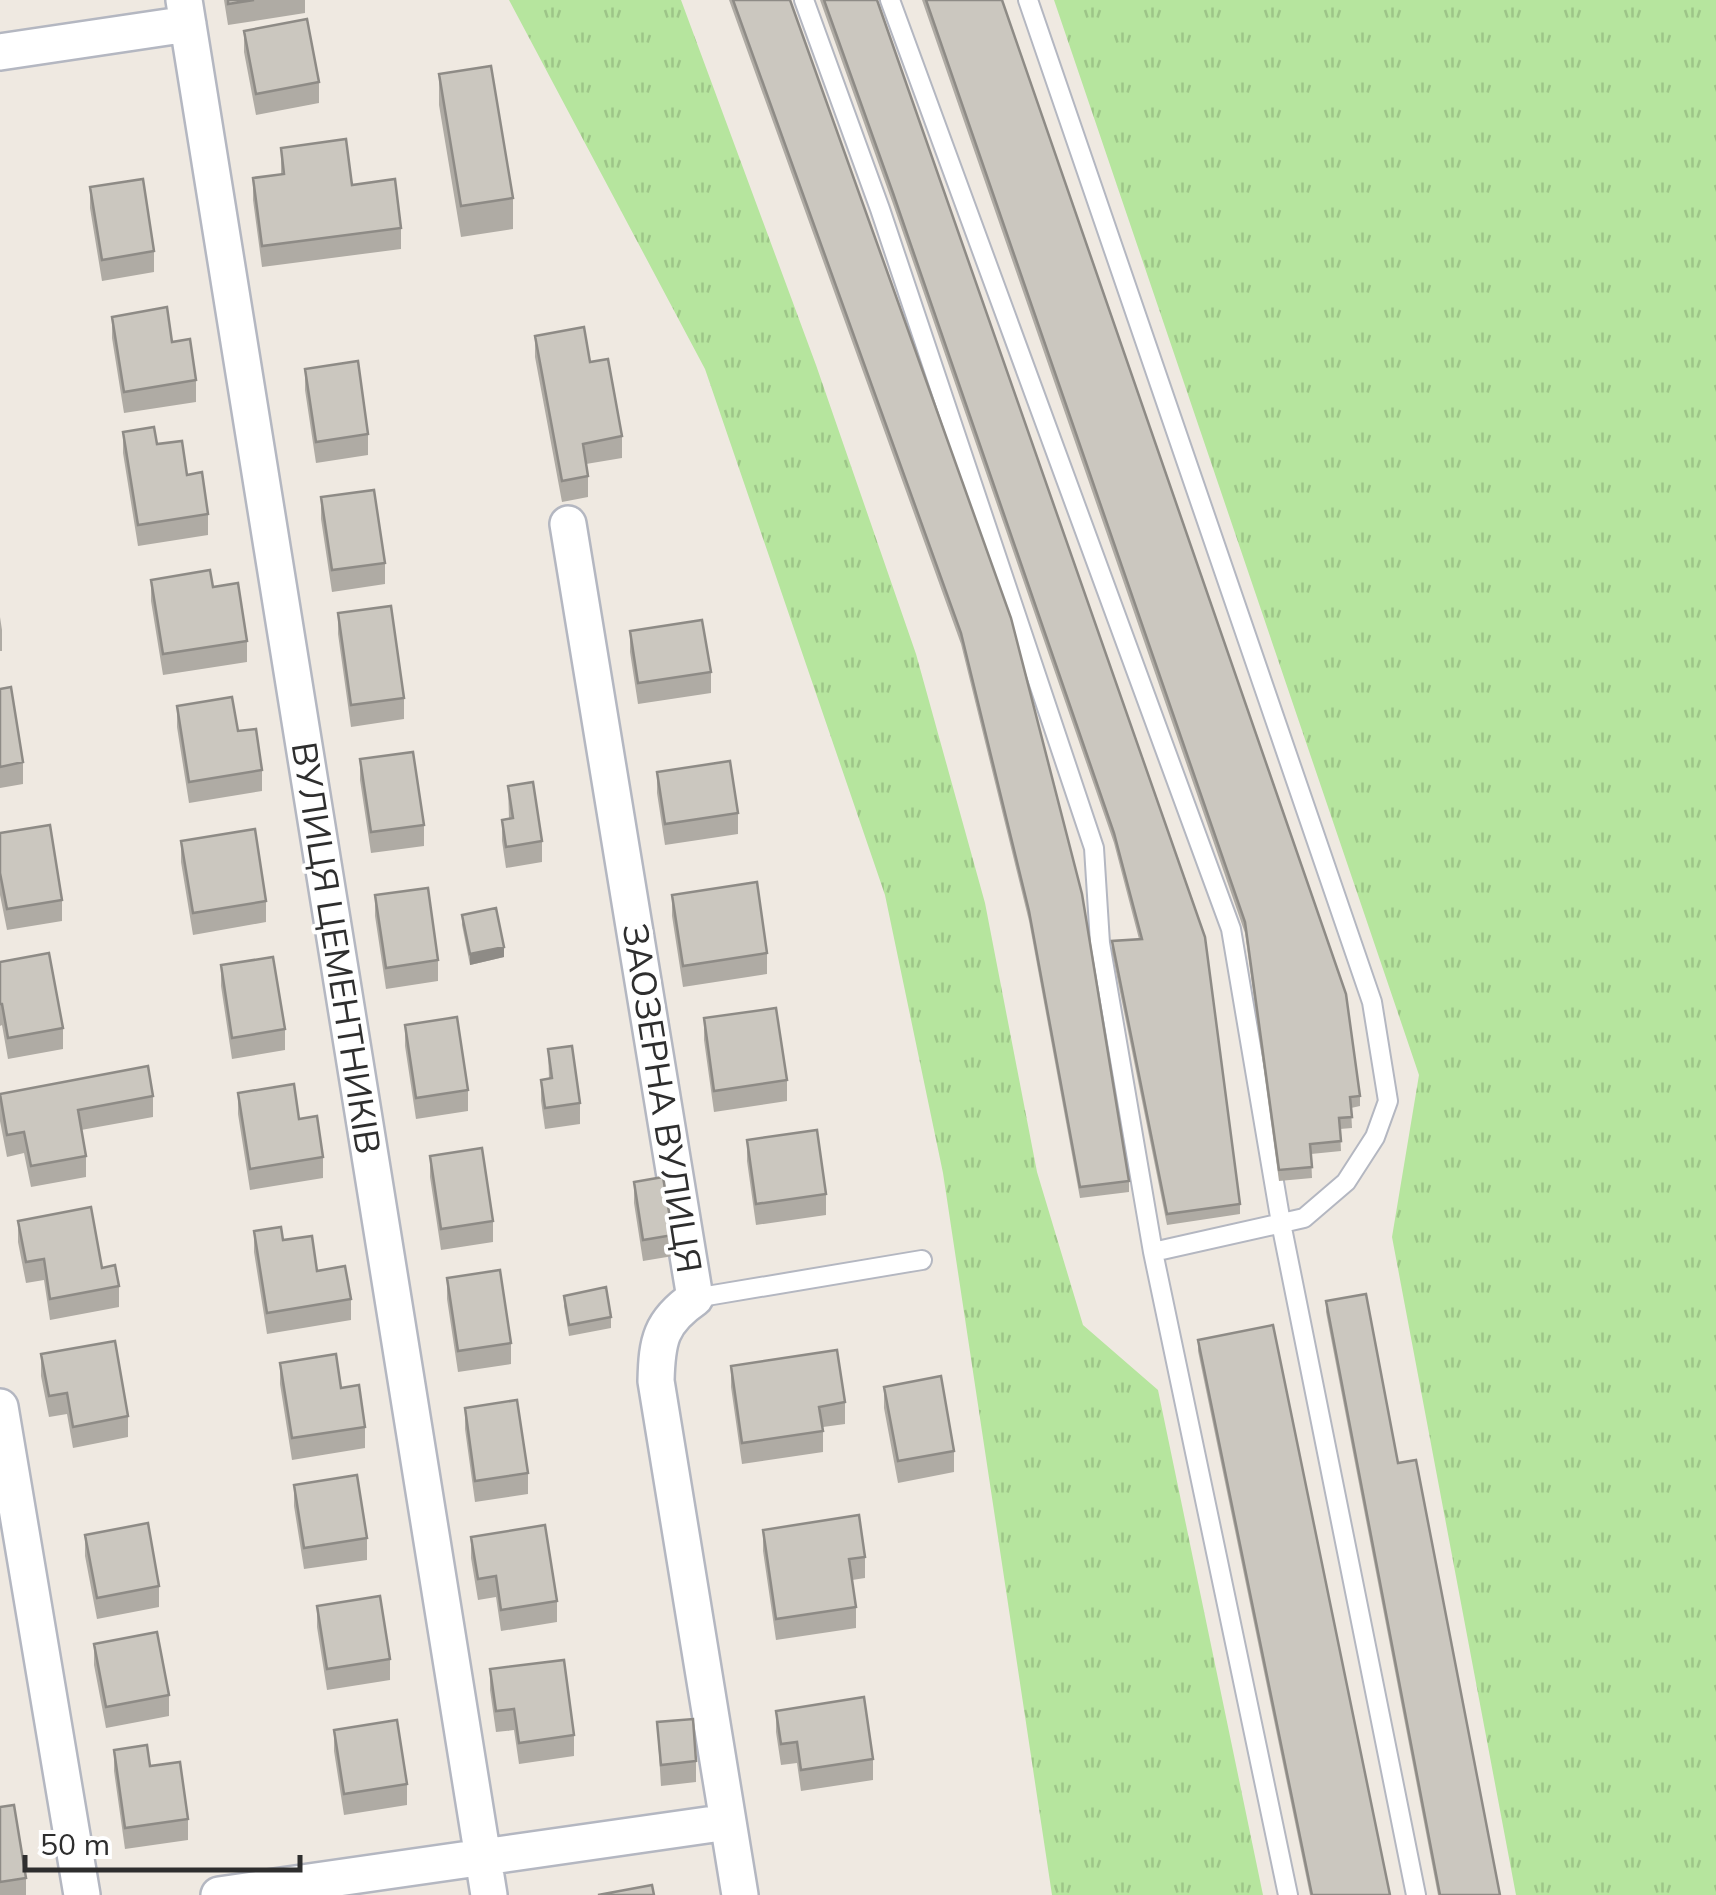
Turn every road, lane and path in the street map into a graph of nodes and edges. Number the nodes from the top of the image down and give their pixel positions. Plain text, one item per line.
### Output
1 (804, 0) edge
2 (890, 0) edge
3 (1028, 0) edge
4 (186, 12) edge
5 (0, 52) edge
6 (568, 524) dead end
7 (1281, 1223) junction
8 (1153, 1252) junction
9 (922, 1260) dead end
10 (695, 1298) junction
11 (0, 1407) edge
12 (728, 1822) junction
13 (483, 1858) junction
14 (82, 1895) edge
15 (218, 1895) edge
16 (489, 1895) edge
17 (740, 1895) edge
18 (1288, 1895) edge
19 (1416, 1895) edge

1 - 8 lane
2 - 7 lane
3 - 7 lane
4 - 5 street
4 - 13 street, ВУЛИЦЯ ЦЕМЕНТНИКІВ
6 - 10 street, ЗАОЗЕРНА ВУЛИЦЯ
7 - 8 lane
7 - 19 lane
8 - 18 lane
9 - 10 lane
10 - 12 street, ЗАОЗЕРНА ВУЛИЦЯ
11 - 14 street
12 - 13 street
12 - 17 street, ЗАОЗЕРНА ВУЛИЦЯ
13 - 15 street
13 - 16 street, ВУЛИЦЯ ЦЕМЕНТНИКІВ

